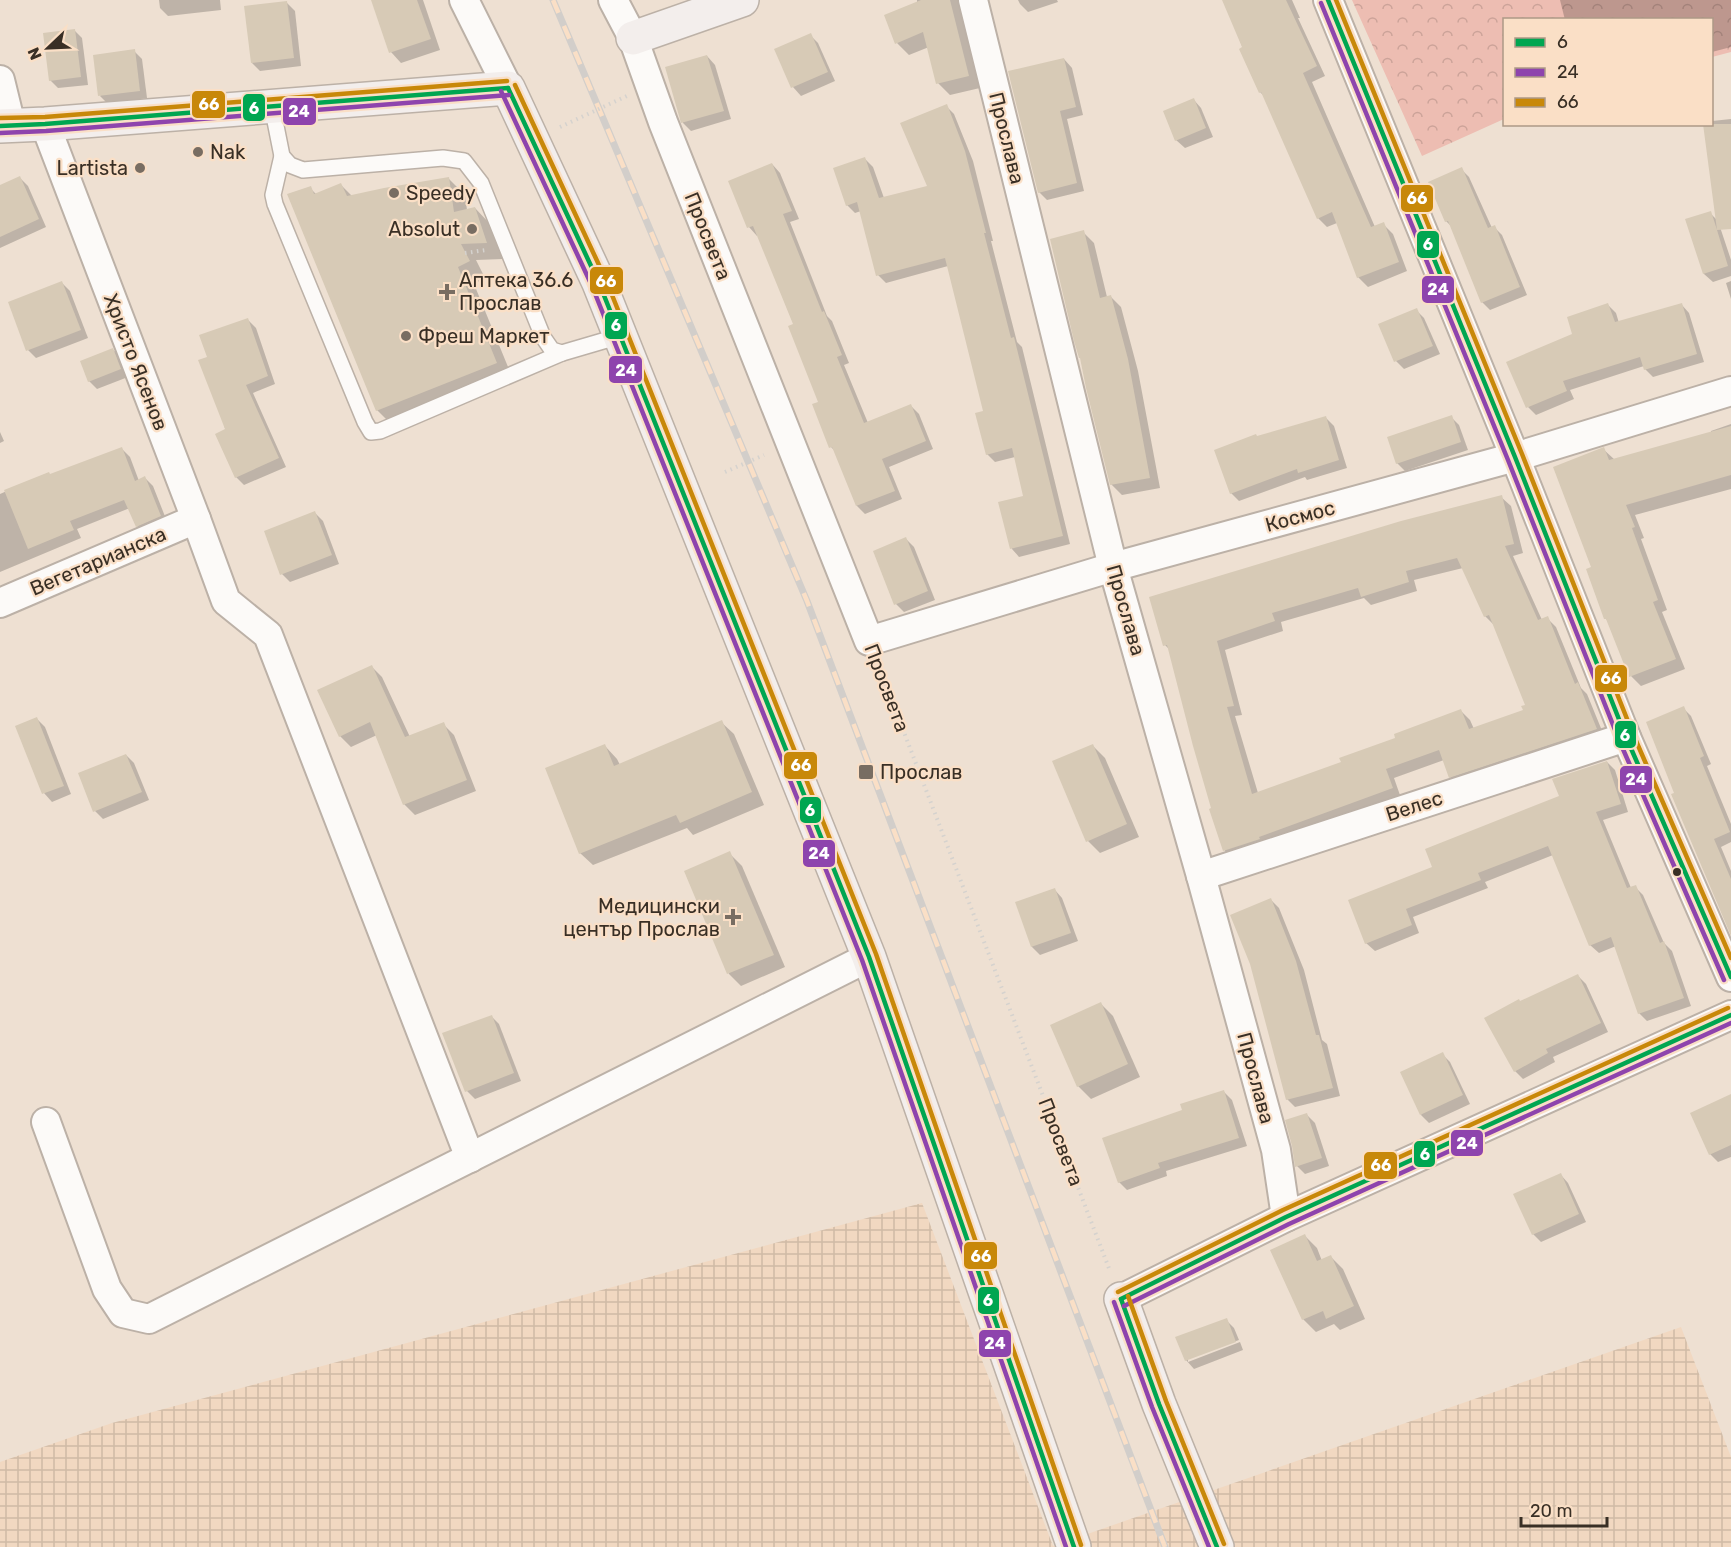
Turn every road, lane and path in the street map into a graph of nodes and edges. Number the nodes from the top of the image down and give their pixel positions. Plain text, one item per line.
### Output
1 (464, 0) edge
2 (613, 0) edge
3 (742, 0) edge
4 (973, 0) edge
5 (1328, 0) edge
6 (633, 38) junction
7 (0, 80) edge
8 (508, 87) junction
9 (629, 95) dead end
10 (272, 106) junction
11 (45, 124) junction
12 (5, 125) edge
13 (560, 127) dead end
14 (282, 156) junction
15 (620, 336) junction
16 (562, 353) junction
17 (1731, 391) edge
18 (764, 455) dead end
19 (1515, 457) junction
20 (725, 472) dead end
21 (196, 519) junction
22 (1113, 567) junction
23 (0, 603) edge
24 (869, 641) junction
25 (1626, 737) junction
26 (1201, 876) junction
27 (869, 957) junction
28 (1731, 977) edge
29 (1731, 1015) edge
30 (46, 1122) dead end
31 (470, 1158) junction
32 (1286, 1217) junction
33 (1121, 1299) junction
34 (1074, 1547) edge
35 (1217, 1547) edge

1 - 8 street
2 - 6 street, Просвета
3 - 6 street
4 - 22 street, Прослава
5 - 19 street
6 - 24 street, Просвета
7 - 12 street
8 - 10 street
8 - 15 street
9 - 13 path, bridge
10 - 11 street
10 - 14 lane
11 - 12 street
11 - 21 street, Христо Ясенов
14 - 16 lane
14 - 16 lane
15 - 16 lane
15 - 27 street
17 - 19 street, Космос
18 - 20 path
19 - 22 street, Космос
19 - 25 street
21 - 23 street, Вегетарианска
21 - 31 street, Христо Ясенов
22 - 24 street, Космос
22 - 26 street, Прослава
24 - 33 path, Просвета
25 - 26 street, Велес
25 - 28 street
26 - 32 street, Прослава
27 - 31 street
27 - 34 street
29 - 32 street
30 - 31 street
32 - 33 street
33 - 35 street

